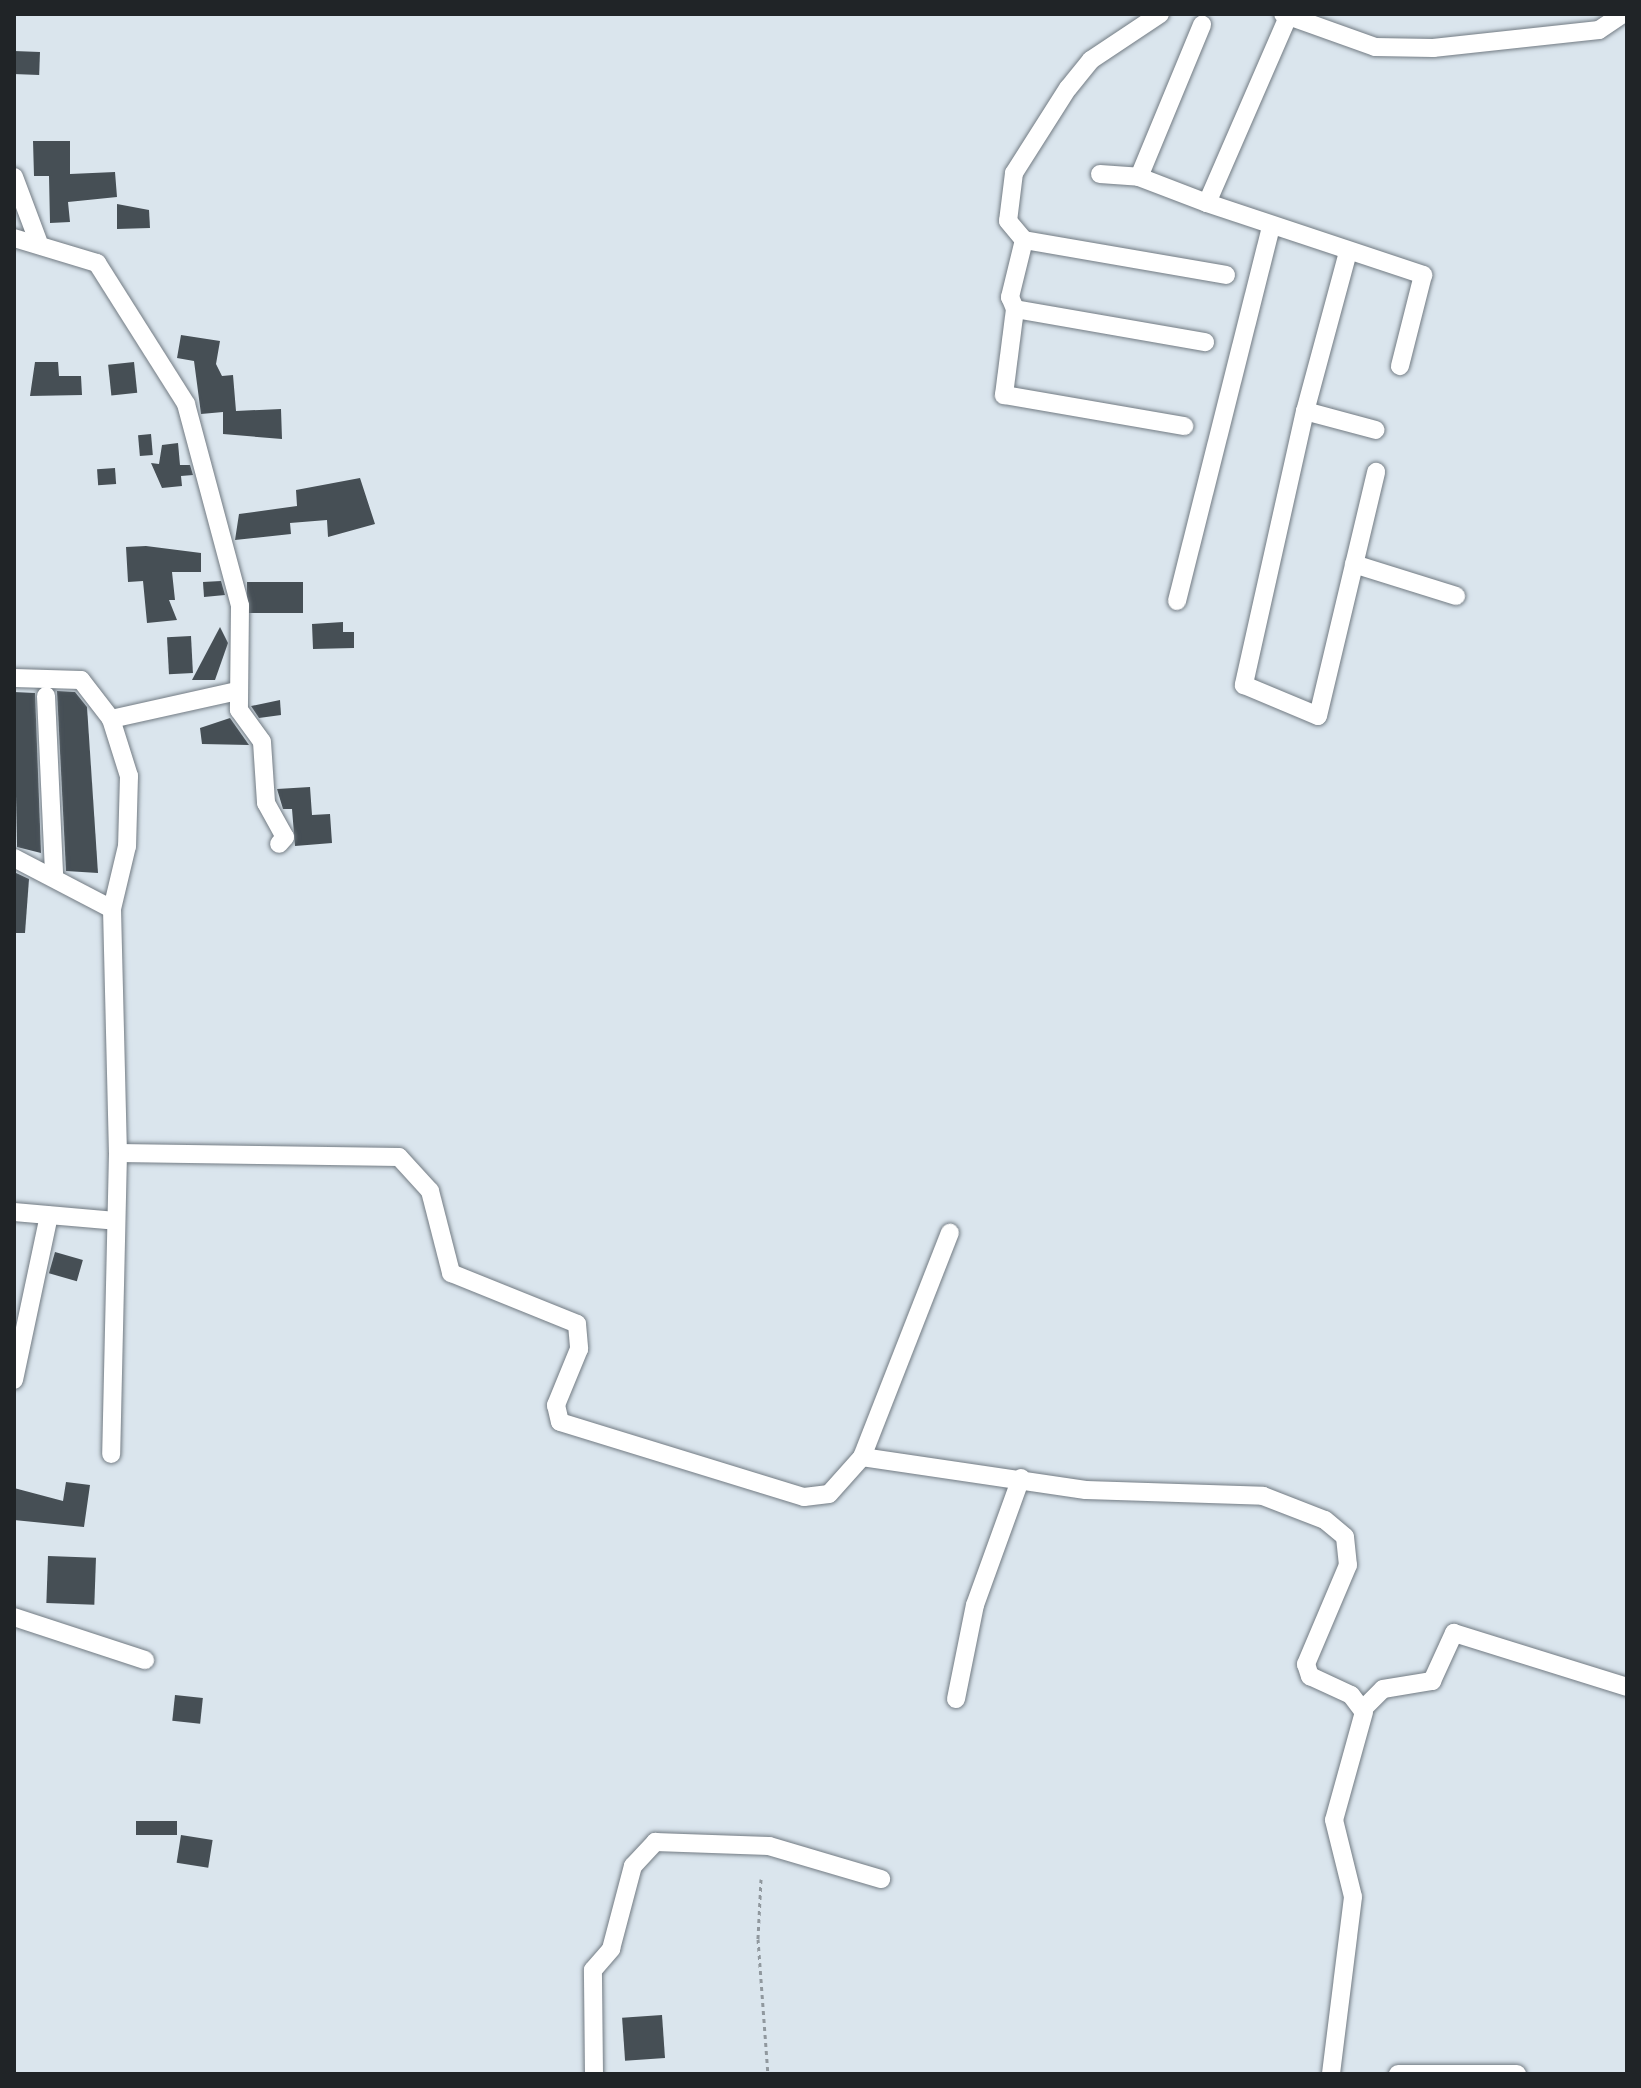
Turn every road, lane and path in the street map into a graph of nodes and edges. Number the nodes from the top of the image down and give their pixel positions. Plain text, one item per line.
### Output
1 (1160, 14) edge
2 (1623, 14) edge
3 (1285, 16) edge
4 (1202, 25) dead end
5 (1100, 174) dead end
6 (14, 177) edge
7 (1139, 177) junction
8 (1207, 203) junction
9 (1271, 228) junction
10 (14, 238) edge
11 (1024, 240) junction
12 (38, 241) junction
13 (1348, 252) junction
14 (1226, 275) dead end
15 (1015, 309) junction
16 (1205, 342) dead end
17 (1400, 366) dead end
18 (1305, 411) junction
19 (1184, 426) dead end
20 (1376, 430) dead end
21 (1376, 472) dead end
22 (1354, 564) junction
23 (1456, 596) dead end
24 (1177, 601) dead end
25 (14, 678) edge
26 (237, 691) junction
27 (46, 696) dead end
28 (111, 719) junction
29 (279, 844) dead end
30 (14, 858) edge
31 (54, 874) junction
32 (112, 909) junction
33 (118, 1153) junction
34 (14, 1212) edge
35 (49, 1216) junction
36 (116, 1221) junction
37 (950, 1233) dead end
38 (14, 1380) edge
39 (111, 1454) dead end
40 (862, 1457) junction
41 (1021, 1478) junction
42 (14, 1617) edge
43 (145, 1660) dead end
44 (1627, 1687) edge
45 (956, 1699) dead end
46 (1364, 1708) junction
47 (761, 1879) dead end
48 (881, 1879) dead end
49 (594, 2074) edge
50 (768, 2074) edge
51 (1331, 2074) edge
52 (1398, 2074) edge
53 (1517, 2074) edge

1 - 11 street
2 - 3 street
3 - 8 street
4 - 7 street
5 - 7 street
6 - 12 street
7 - 8 street
8 - 9 street
9 - 13 street
9 - 24 street
10 - 12 street
11 - 14 street
11 - 15 street
12 - 26 street
13 - 17 street
13 - 18 street
15 - 16 street
15 - 19 street
18 - 20 street
18 - 22 street
21 - 22 street
22 - 23 street
25 - 28 street
26 - 28 street
26 - 29 street
27 - 31 street
28 - 32 street
30 - 31 street
31 - 32 street
32 - 33 street
33 - 36 street
33 - 40 street
34 - 35 street
35 - 36 street
35 - 38 street
36 - 39 street
37 - 40 street
40 - 41 street
41 - 45 street
41 - 46 street
42 - 43 street
44 - 46 street
46 - 51 street
47 - 50 path
48 - 49 street
52 - 53 street

